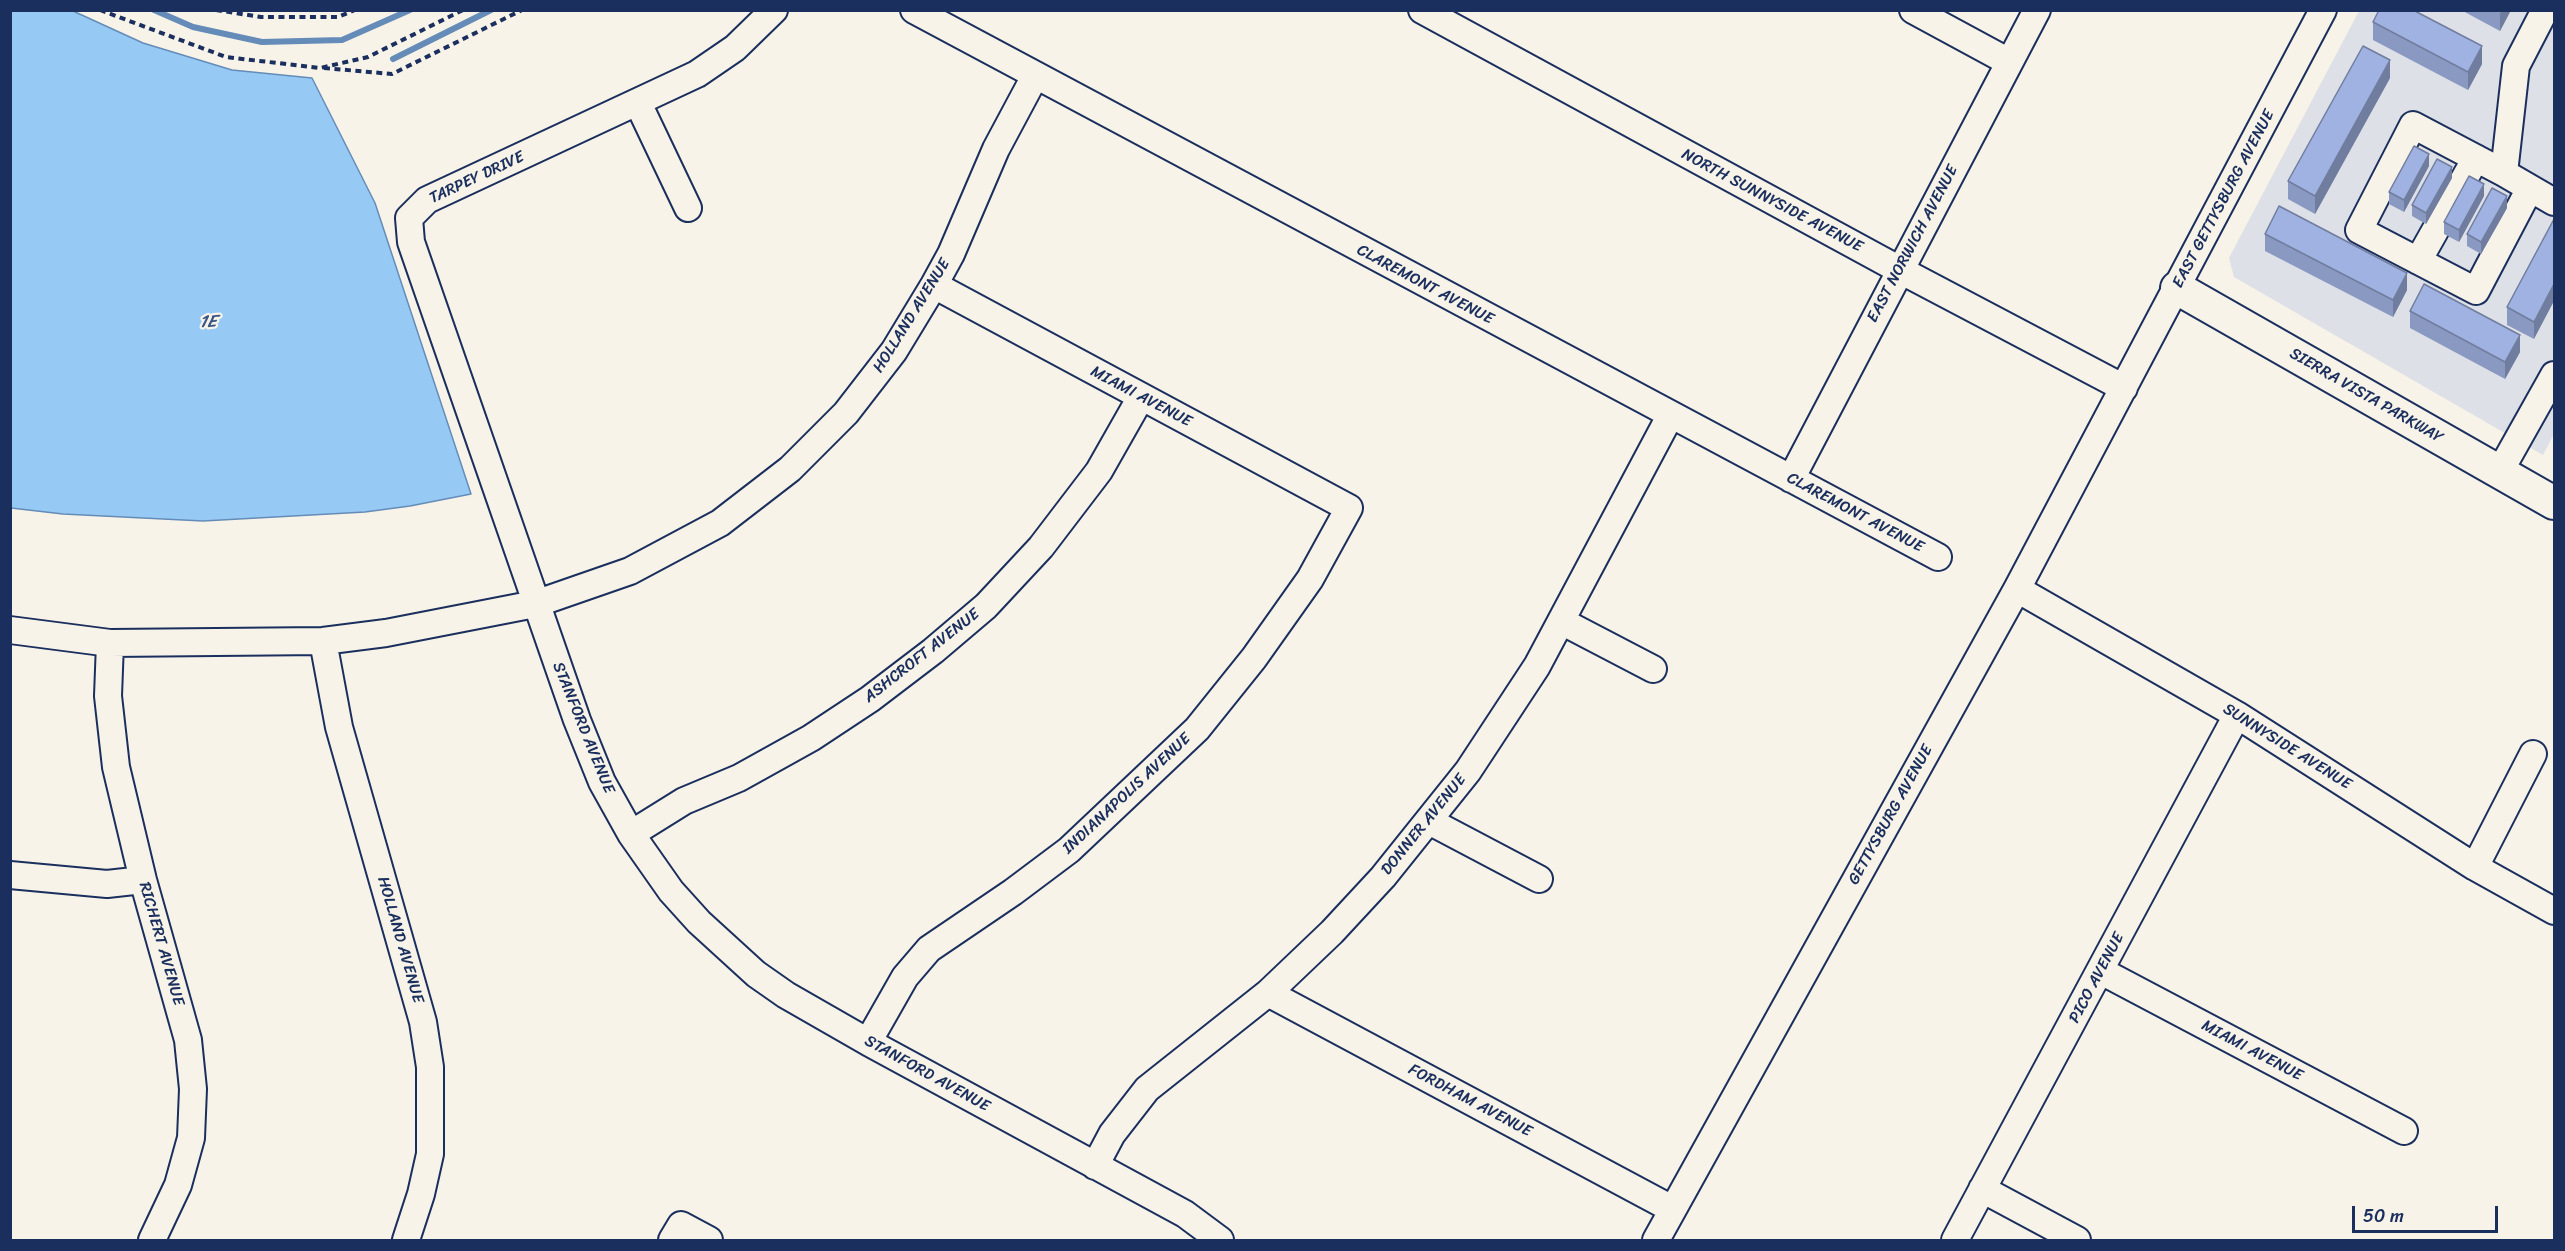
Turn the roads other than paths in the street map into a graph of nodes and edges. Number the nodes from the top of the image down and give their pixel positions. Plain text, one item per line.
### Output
1 (774, 10) edge
2 (914, 10) edge
3 (1422, 10) edge
4 (1913, 10) edge
5 (2037, 10) edge
6 (2323, 10) edge
7 (2548, 13) edge
8 (2009, 62) junction
9 (1035, 76) junction
10 (638, 103) junction
11 (2476, 158) junction
12 (2504, 172) junction
13 (2530, 188) junction
14 (2554, 202) edge
15 (688, 208) dead end
16 (2418, 261) junction
17 (1899, 270) junction
18 (934, 285) junction
19 (2177, 288) junction
20 (2554, 375) edge
21 (2124, 388) junction
22 (1141, 397) junction
23 (1670, 416) junction
24 (2499, 473) junction
25 (1791, 479) junction
26 (2554, 503) edge
27 (1349, 508) joint
28 (1938, 558) dead end
29 (2017, 589) junction
30 (535, 604) junction
31 (1561, 621) junction
32 (10, 630) edge
33 (323, 641) junction
34 (110, 643) junction
35 (1653, 669) dead end
36 (2237, 715) junction
37 (2532, 754) dead end
38 (1429, 821) junction
39 (631, 834) junction
40 (2475, 867) junction
41 (10, 875) edge
42 (1539, 879) dead end
43 (143, 880) junction
44 (2554, 911) edge
45 (2101, 971) junction
46 (1268, 993) junction
47 (868, 1042) junction
48 (2403, 1131) dead end
49 (1095, 1166) junction
50 (1982, 1189) junction
51 (1672, 1209) junction
52 (677, 1233) edge
53 (152, 1240) edge
54 (406, 1240) edge
55 (709, 1240) edge
56 (1220, 1240) edge
57 (1656, 1240) edge
58 (1955, 1240) edge
59 (2077, 1240) edge

1 - 10 street, TARPEY DRIVE
2 - 9 street, CLAREMONT AVENUE
3 - 17 street, NORTH SUNNYSIDE AVENUE
4 - 8 street
5 - 8 street, EAST NORWICH AVENUE
6 - 19 street, EAST GETTYSBURG AVENUE
7 - 12 street
8 - 17 street, EAST NORWICH AVENUE
9 - 18 street, HOLLAND AVENUE
9 - 23 street, CLAREMONT AVENUE
10 - 15 street
10 - 30 street, TARPEY DRIVE
11 - 12 street
11 - 16 street
11 - 16 street
12 - 13 street
13 - 14 street
13 - 16 street
17 - 21 street, NORTH SUNNYSIDE AVENUE
17 - 25 street, EAST NORWICH AVENUE
18 - 22 street, MIAMI AVENUE
18 - 30 street, HOLLAND AVENUE
19 - 21 street, EAST GETTYSBURG AVENUE
19 - 24 main road, SIERRA VISTA PARKWAY
20 - 24 street
21 - 29 street, GETTYSBURG AVENUE
22 - 27 street, MIAMI AVENUE
22 - 39 street, ASHCROFT AVENUE
23 - 25 street, CLAREMONT AVENUE
23 - 31 street, DONNER AVENUE
24 - 26 main road, SIERRA VISTA PARKWAY
25 - 28 street, CLAREMONT AVENUE
27 - 47 street, INDIANAPOLIS AVENUE
29 - 36 street, SUNNYSIDE AVENUE
29 - 51 street, GETTYSBURG AVENUE
30 - 33 street
30 - 39 street, STANFORD AVENUE
31 - 35 street
31 - 38 street, DONNER AVENUE
32 - 34 street
33 - 34 street
33 - 54 street, HOLLAND AVENUE
34 - 43 street, RICHERT AVENUE
36 - 40 street, SUNNYSIDE AVENUE
36 - 45 street, PICO AVENUE
37 - 40 street
38 - 42 street
38 - 46 street, DONNER AVENUE
39 - 47 street, STANFORD AVENUE
40 - 44 street, SUNNYSIDE AVENUE
41 - 43 street
43 - 53 street, RICHERT AVENUE
45 - 48 street, MIAMI AVENUE
45 - 50 street, PICO AVENUE
46 - 49 street, DONNER AVENUE
46 - 51 street, FORDHAM AVENUE
47 - 49 street, STANFORD AVENUE
49 - 56 street, STANFORD AVENUE
50 - 58 street, PICO AVENUE
50 - 59 street
51 - 57 street, GETTYSBURG AVENUE
52 - 55 street

